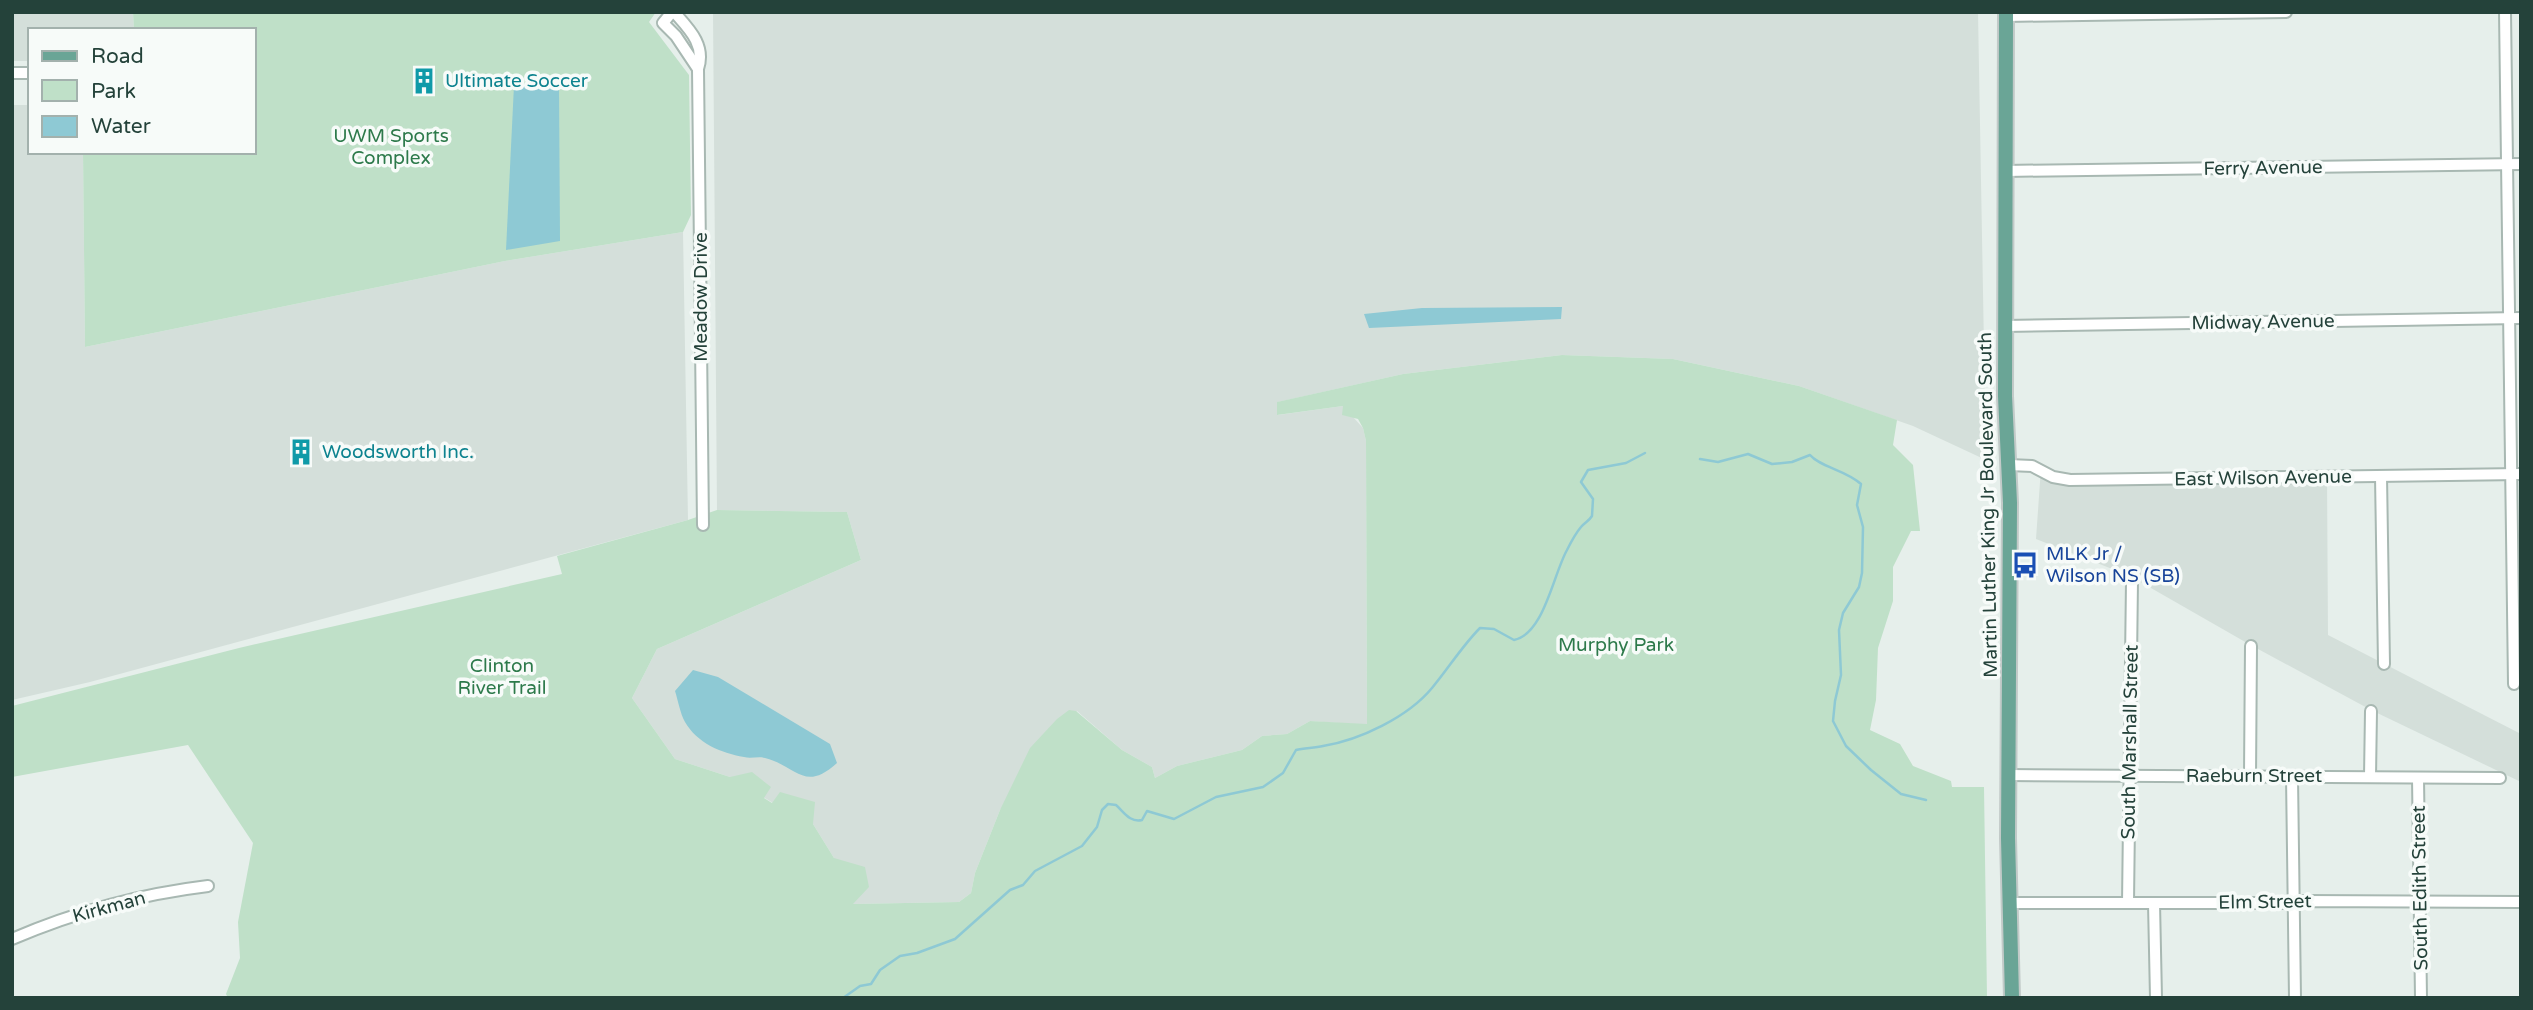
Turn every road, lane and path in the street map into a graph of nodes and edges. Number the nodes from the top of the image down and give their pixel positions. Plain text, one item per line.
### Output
1 (673, 12) edge
2 (2286, 12) edge
3 (2505, 12) edge
4 (2006, 14) edge
5 (698, 69) junction
6 (2521, 164) edge
7 (2507, 165) junction
8 (2006, 171) junction
9 (2515, 318) edge
10 (2005, 326) junction
11 (2009, 465) junction
12 (2516, 474) edge
13 (2381, 476) junction
14 (703, 525) dead end
15 (2133, 581) dead end
16 (2517, 632) edge
17 (2251, 646) dead end
18 (2384, 664) dead end
19 (2514, 684) dead end
20 (2371, 711) dead end
21 (2008, 775) junction
22 (2130, 775) junction
23 (2250, 776) junction
24 (2292, 777) junction
25 (2370, 777) junction
26 (2418, 778) junction
27 (2500, 778) dead end
28 (208, 886) dead end
29 (2294, 902) junction
30 (2420, 902) junction
31 (2521, 902) edge
32 (2010, 903) junction
33 (2128, 903) junction
34 (2154, 903) junction
35 (12, 939) edge
36 (2012, 998) edge
37 (2156, 998) edge
38 (2295, 998) edge
39 (2421, 998) edge

1 - 5 street, Meadow Drive
1 - 5 street
2 - 4 street
3 - 7 street
4 - 8 main road, Martin Luther King Jr Boulevard South
5 - 14 street, Meadow Drive
6 - 7 street, Ferry Avenue
7 - 8 street, Ferry Avenue
7 - 9 street
8 - 10 main road, Martin Luther King Jr Boulevard South
9 - 10 street, Midway Avenue
9 - 12 street
10 - 11 main road, Martin Luther King Jr Boulevard South
11 - 13 street, East Wilson Avenue
11 - 21 main road, Martin Luther King Jr Boulevard South
12 - 13 street, East Wilson Avenue
12 - 16 street
13 - 18 street
15 - 22 street, South Marshall Street
16 - 19 street
17 - 23 street
20 - 25 street
21 - 22 street, Raeburn Street
21 - 32 main road, Martin Luther King Jr Boulevard South
22 - 23 street, Raeburn Street
22 - 33 street, South Marshall Street
23 - 24 street, Raeburn Street
24 - 25 street, Raeburn Street
24 - 29 street
25 - 26 street, Raeburn Street
26 - 27 street, Raeburn Street
26 - 30 street, South Edith Street
28 - 35 street, Kirkman
29 - 30 street, Elm Street
29 - 34 street, Elm Street
29 - 38 street
30 - 31 street, Elm Street
30 - 39 street, South Edith Street
32 - 33 street, Elm Street
32 - 36 main road, Martin Luther King Jr Boulevard South
33 - 34 street, Elm Street
34 - 37 street

